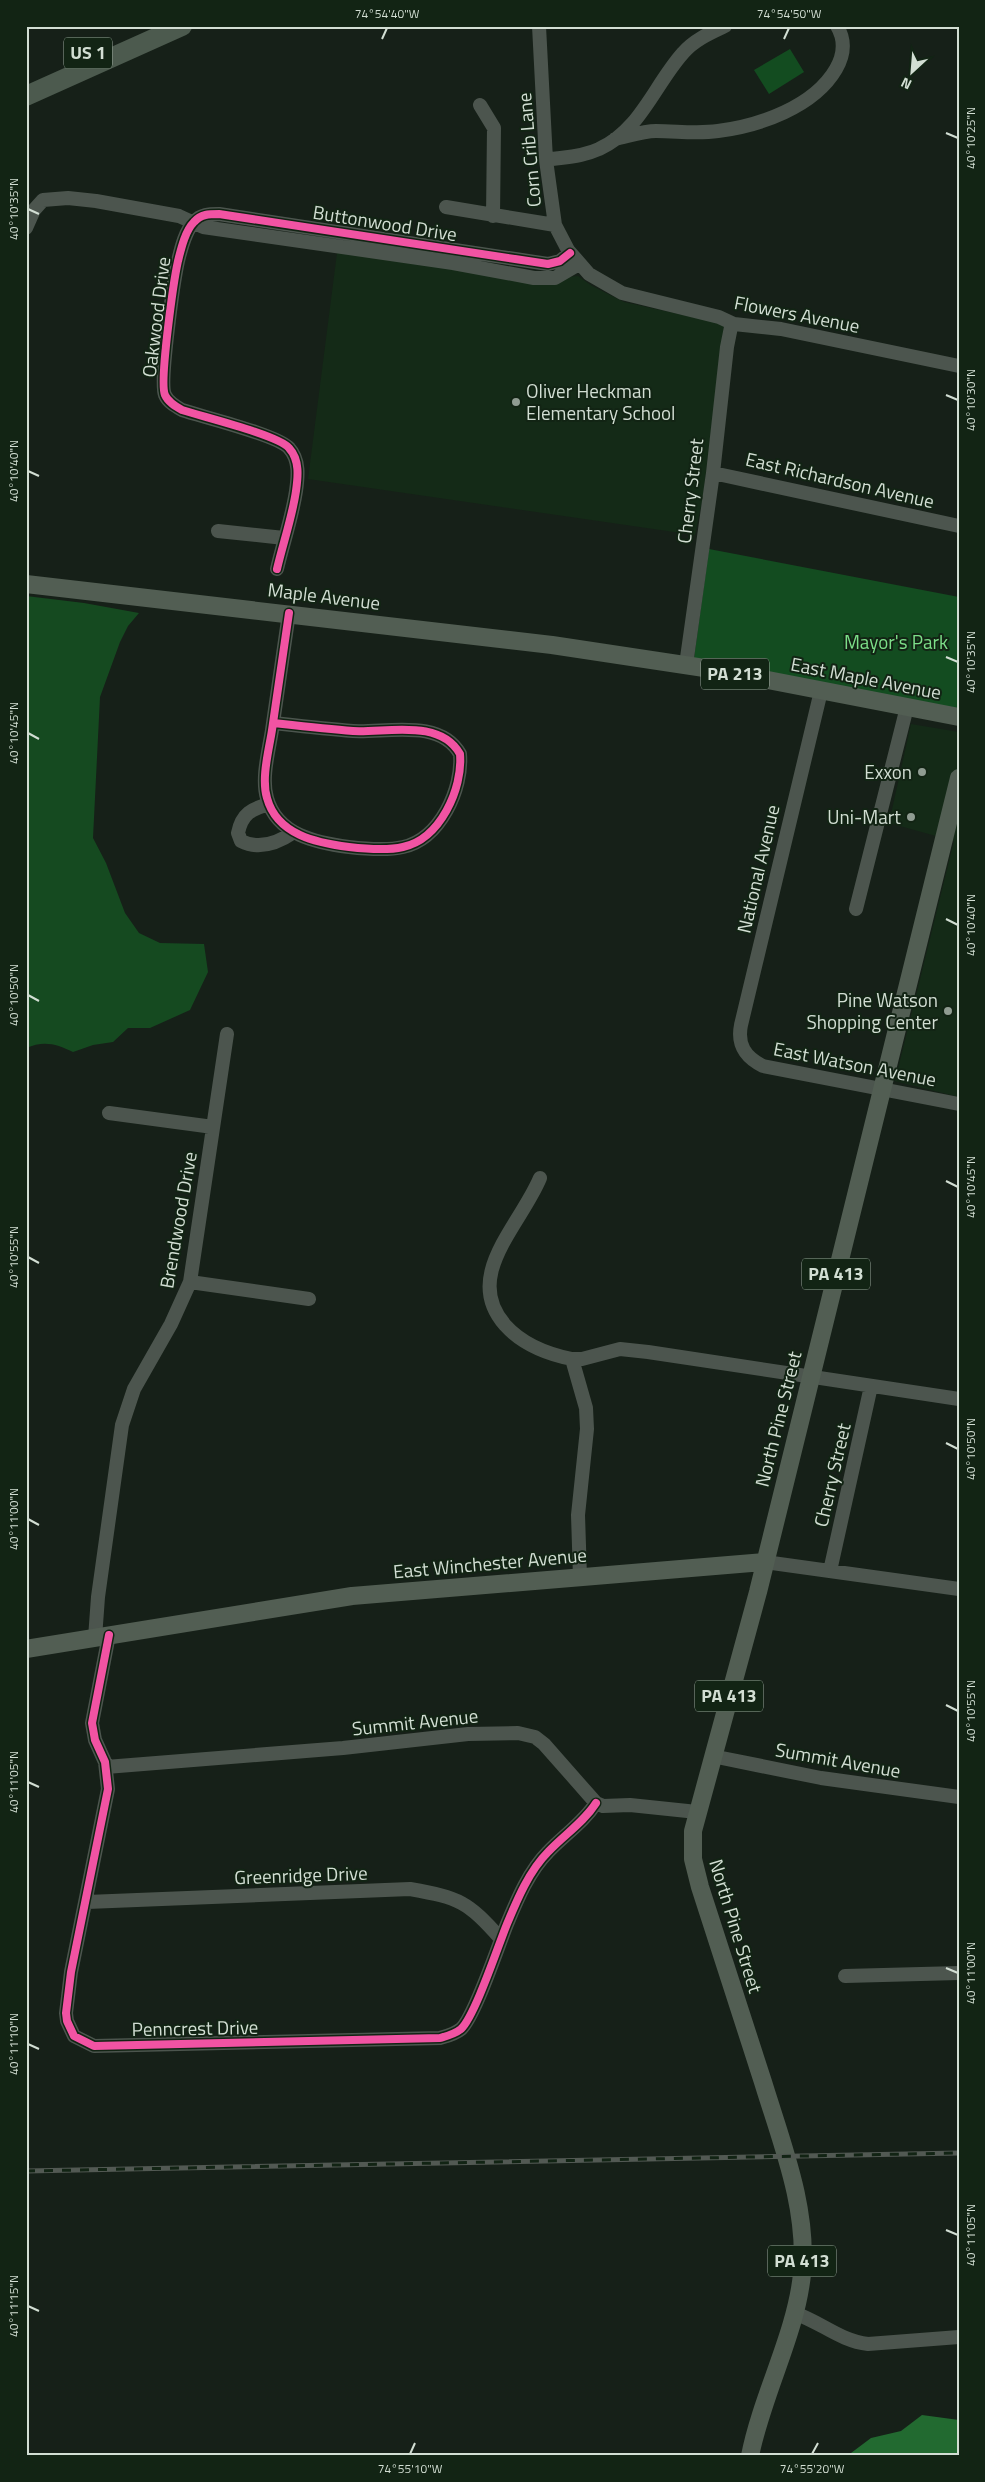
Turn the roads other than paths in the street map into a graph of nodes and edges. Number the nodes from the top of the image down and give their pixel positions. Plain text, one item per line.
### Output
1 (149, 26) edge
2 (182, 26) edge
3 (539, 26) edge
4 (725, 26) edge
5 (837, 26) edge
6 (26, 82) edge
7 (26, 96) edge
8 (480, 105) dead end
9 (615, 140) junction
10 (546, 160) junction
11 (446, 207) dead end
12 (493, 216) junction
13 (193, 222) junction
14 (555, 225) junction
15 (26, 228) edge
16 (575, 259) junction
17 (734, 324) junction
18 (959, 366) edge
19 (713, 472) junction
20 (959, 526) edge
21 (218, 530) dead end
22 (284, 538) junction
23 (277, 569) dead end
24 (26, 584) edge
25 (289, 613) junction
26 (617, 654) joint
27 (686, 665) junction
28 (821, 691) junction
29 (907, 707) junction
30 (959, 717) edge
31 (273, 723) junction
32 (959, 778) edge
33 (268, 804) junction
34 (294, 832) junction
35 (856, 909) dead end
36 (227, 1034) dead end
37 (747, 1056) joint
38 (882, 1087) junction
39 (959, 1104) edge
40 (109, 1113) dead end
41 (213, 1128) junction
42 (540, 1178) dead end
43 (190, 1282) junction
44 (310, 1299) dead end
45 (572, 1359) junction
46 (811, 1377) junction
47 (870, 1386) junction
48 (959, 1399) edge
49 (765, 1562) junction
50 (830, 1571) junction
51 (580, 1577) junction
52 (959, 1589) edge
53 (102, 1636) junction
54 (26, 1649) edge
55 (712, 1756) junction
56 (106, 1767) junction
57 (959, 1797) edge
58 (596, 1803) junction
59 (697, 1812) junction
60 (87, 1902) junction
61 (501, 1939) junction
62 (959, 1973) edge
63 (845, 1976) dead end
64 (794, 2313) junction
65 (959, 2337) edge
66 (750, 2456) edge

1 - 6 highway, US 1
2 - 7 highway, US 1
3 - 10 street, Corn Crib Lane
4 - 9 street
5 - 9 street
8 - 12 street
9 - 10 street
10 - 14 street, Corn Crib Lane
11 - 12 street
12 - 14 street
13 - 15 street, Buttonwood Drive
13 - 16 street, Buttonwood Drive
13 - 22 street, Oakwood Drive
14 - 16 street, Corn Crib Lane
16 - 17 street, Flowers Avenue
17 - 18 street, Flowers Avenue
17 - 19 street, Cherry Street
19 - 20 street, East Richardson Avenue
19 - 27 street, Cherry Street
21 - 22 street
22 - 23 street, Oakwood Drive
24 - 25 main road, Maple Avenue / PA 213
25 - 26 main road, Maple Avenue / PA 213
25 - 31 street
26 - 27 main road, East Maple Avenue / PA 213
27 - 28 main road, East Maple Avenue / PA 213
28 - 29 main road, East Maple Avenue / PA 213
28 - 37 street, National Avenue
29 - 30 main road, East Maple Avenue / PA 213
29 - 35 street
31 - 33 street
31 - 34 street
32 - 38 main road, North Pine Street / PA 413
33 - 34 street
33 - 34 street
36 - 41 street, Brendwood Drive
37 - 38 street, East Watson Avenue
38 - 39 street, East Watson Avenue
38 - 46 main road, North Pine Street / PA 413
40 - 41 street
41 - 43 street, Brendwood Drive
42 - 45 street
43 - 44 street
43 - 53 street, Brendwood Drive
45 - 46 street
45 - 51 street
46 - 47 street
46 - 49 main road, North Pine Street / PA 413
47 - 48 street
47 - 50 street, Cherry Street
49 - 50 street, East Winchester Avenue
49 - 51 main road, East Winchester Avenue
49 - 55 main road, North Pine Street / PA 413
50 - 52 street, East Winchester Avenue
51 - 53 main road, East Winchester Avenue
53 - 54 main road, East Winchester Avenue
53 - 56 street, Penncrest Drive
55 - 57 street, Summit Avenue
55 - 59 main road, North Pine Street / PA 413
56 - 58 street, Summit Avenue
56 - 60 street, Penncrest Drive
58 - 59 street
58 - 61 street, Penncrest Drive
59 - 64 main road, North Pine Street / PA 413
60 - 61 street, Greenridge Drive
60 - 61 street, Penncrest Drive
62 - 63 street
64 - 65 street
64 - 66 main road, PA 413

